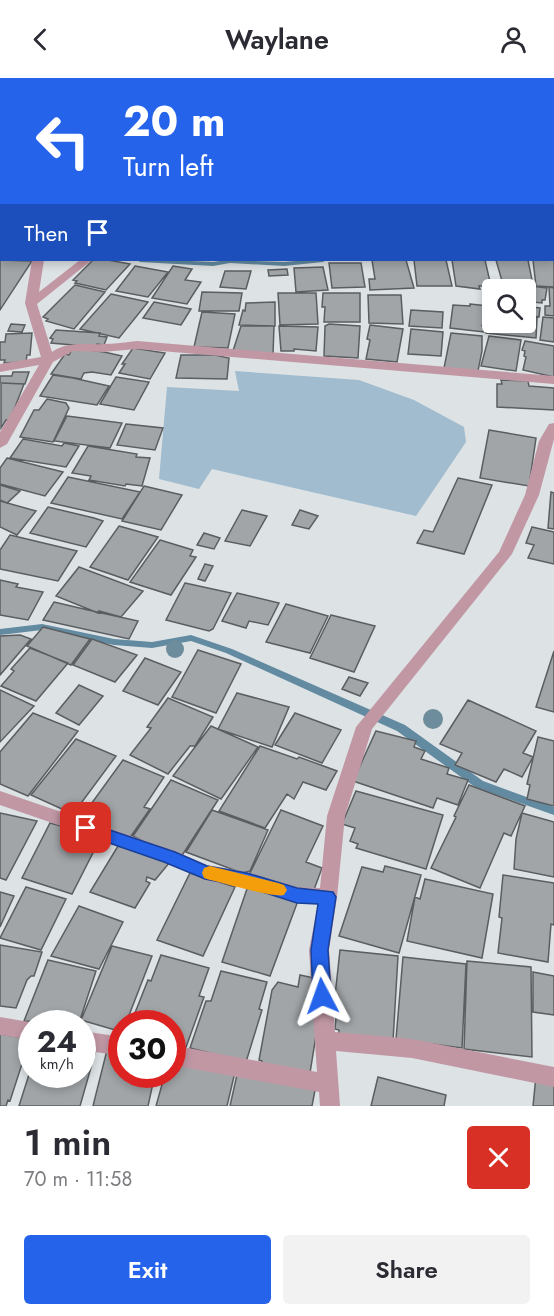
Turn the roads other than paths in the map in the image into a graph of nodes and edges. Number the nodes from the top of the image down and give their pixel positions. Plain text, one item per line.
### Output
1 (38, 261) edge
2 (84, 261) edge
3 (32, 303) junction
4 (48, 360) junction
5 (0, 369) edge
6 (554, 380) edge
7 (554, 427) edge
8 (0, 444) edge
9 (0, 798) edge
10 (327, 897) junction
11 (0, 1026) edge
12 (18, 1029) edge
13 (325, 1041) junction
14 (186, 1058) edge
15 (554, 1077) edge
16 (329, 1084) junction
17 (330, 1106) edge

1 - 3 street
2 - 3 street
3 - 4 street
4 - 5 street
4 - 6 street
4 - 8 street
7 - 10 street
9 - 10 street
10 - 13 street
11 - 12 street
13 - 15 street
13 - 16 street
14 - 16 street
16 - 17 street

